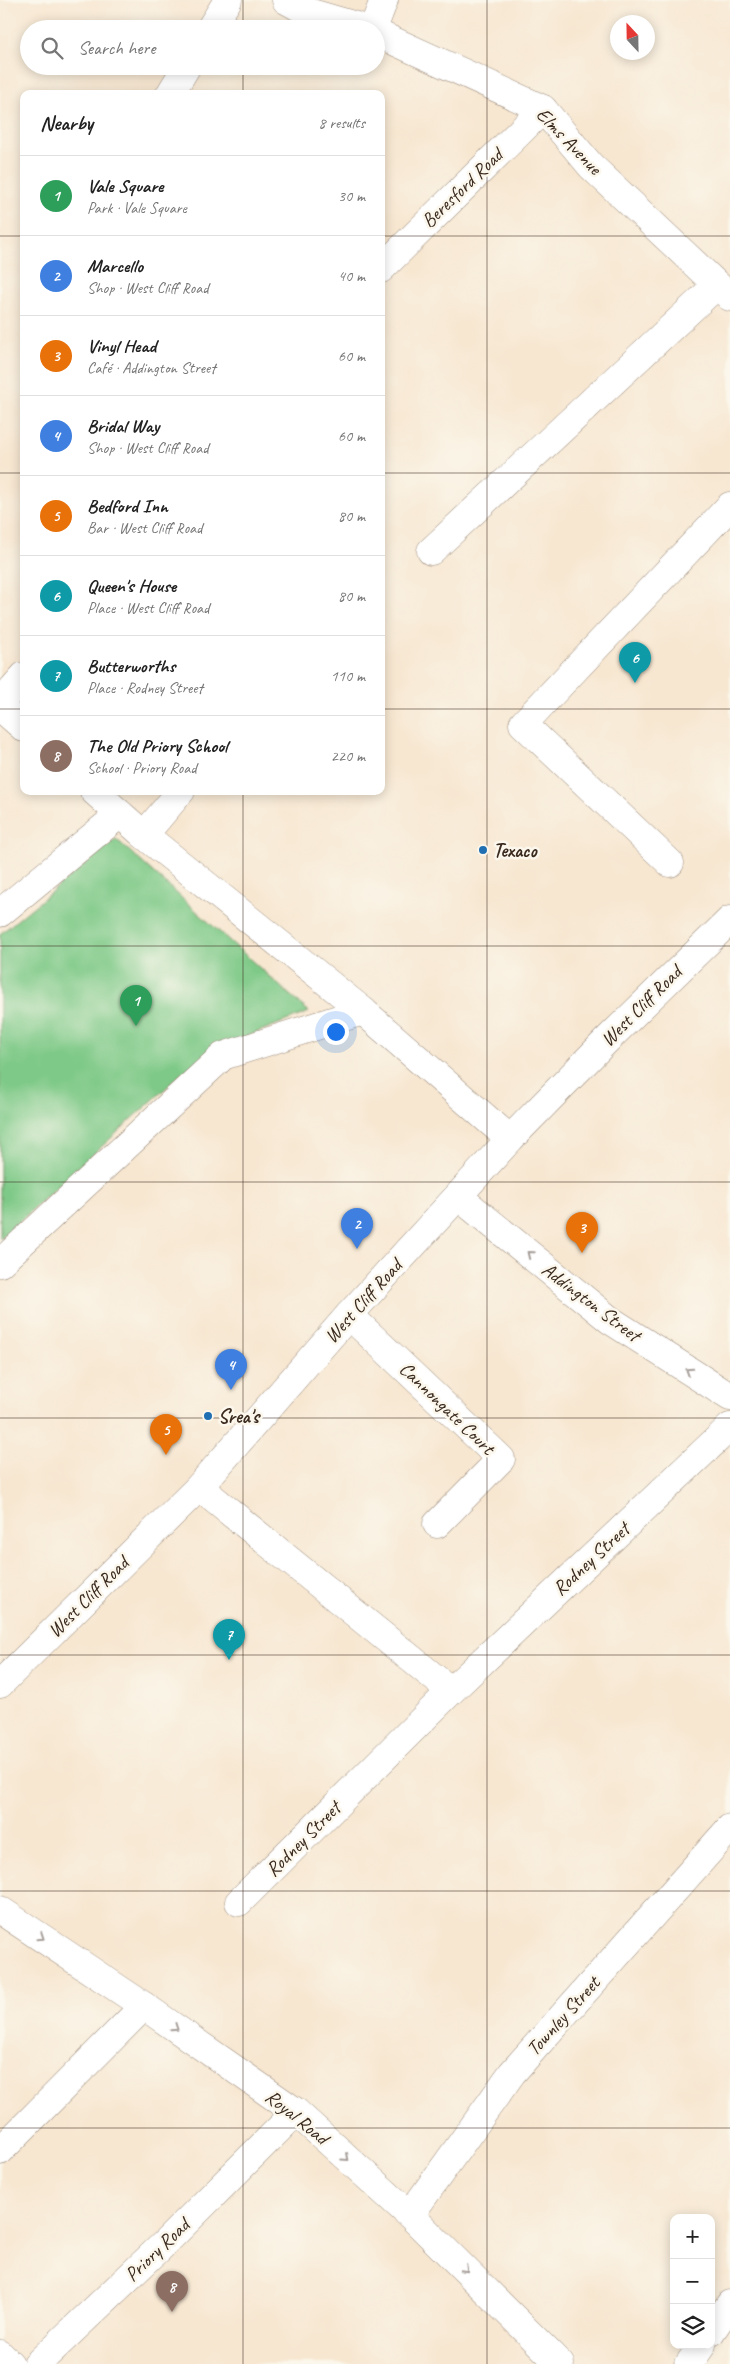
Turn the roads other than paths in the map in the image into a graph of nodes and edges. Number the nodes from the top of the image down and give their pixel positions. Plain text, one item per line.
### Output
1 (228, 0) edge
2 (286, 0) edge
3 (384, 0) edge
4 (216, 20) edge
5 (335, 20) edge
6 (376, 20) edge
7 (385, 36) edge
8 (182, 75) edge
9 (172, 90) edge
10 (543, 109) junction
11 (385, 264) edge
12 (724, 291) edge
13 (730, 506) edge
14 (430, 551) dead end
15 (20, 680) edge
16 (0, 703) edge
17 (0, 707) edge
18 (20, 724) edge
19 (99, 795) edge
20 (178, 795) edge
21 (120, 814) junction
22 (144, 835) junction
23 (670, 863) dead end
24 (0, 913) edge
25 (730, 920) edge
26 (363, 1011) junction
27 (510, 1139) junction
28 (459, 1197) junction
29 (0, 1263) edge
30 (349, 1315) junction
31 (730, 1397) edge
32 (730, 1427) edge
33 (199, 1487) junction
34 (437, 1524) dead end
35 (0, 1684) edge
36 (451, 1691) junction
37 (730, 1828) edge
38 (239, 1902) dead end
39 (0, 1910) edge
40 (144, 2006) junction
41 (296, 2112) junction
42 (0, 2151) edge
43 (410, 2215) junction
44 (730, 2304) edge
45 (715, 2326) edge
46 (699, 2349) edge
47 (0, 2354) edge
48 (10, 2364) edge
49 (37, 2364) edge
50 (560, 2364) edge
51 (689, 2364) edge

1 - 4 street
2 - 5 street
3 - 6 street
7 - 10 street, Elms Avenue
8 - 9 street
10 - 11 street, Beresford Road
10 - 12 street, Elms Avenue
12 - 14 street
13 - 23 street
15 - 16 street
17 - 18 street
19 - 21 street
20 - 22 street
21 - 22 street
21 - 24 street
22 - 26 street
25 - 27 street, West Cliff Road
26 - 27 street
26 - 29 street
27 - 28 street, West Cliff Road
28 - 30 street, West Cliff Road
31 -> 28 street, Addington Street
30 - 33 street, West Cliff Road
30 - 34 street, Cannongate Court
32 - 36 street, Rodney Street
33 - 35 street, West Cliff Road
33 - 36 street
36 - 38 street, Rodney Street
37 - 43 street, Townley Street
39 -> 40 street, Royal Road
40 -> 41 street, Royal Road
40 - 42 street
41 -> 43 street, Royal Road
41 - 49 street, Priory Road
43 -> 50 street, Royal Road
44 - 45 street
46 - 51 street
47 - 48 street

